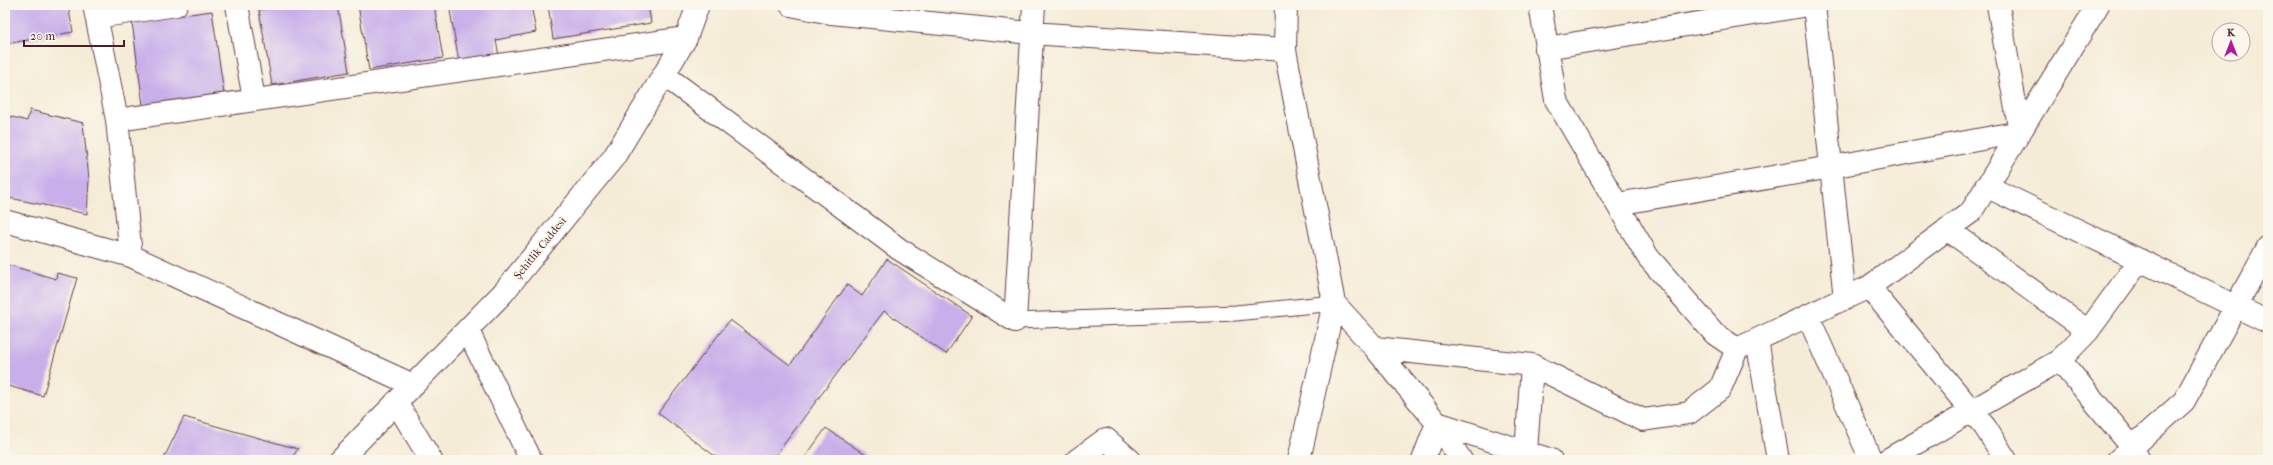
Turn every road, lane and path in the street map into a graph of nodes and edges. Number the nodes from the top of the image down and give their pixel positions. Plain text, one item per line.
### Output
1 (176, 5) edge
2 (237, 5) edge
3 (698, 5) edge
4 (791, 5) edge
5 (1034, 5) edge
6 (1286, 5) edge
7 (1540, 5) edge
8 (1808, 5) edge
9 (1814, 5) edge
10 (1998, 5) edge
11 (2098, 5) edge
12 (96, 11) edge
13 (1031, 33) junction
14 (686, 38) junction
15 (1546, 48) junction
16 (1285, 50) junction
17 (664, 75) junction
18 (254, 99) junction
19 (117, 120) junction
20 (2020, 132) junction
21 (1831, 168) junction
22 (1986, 186) junction
23 (1617, 204) junction
24 (5, 221) edge
25 (1947, 229) junction
26 (2268, 247) edge
27 (131, 256) junction
28 (2140, 260) junction
29 (1869, 287) junction
30 (1845, 299) junction
31 (1334, 303) junction
32 (2236, 305) junction
33 (1808, 316) junction
34 (1015, 321) junction
35 (2268, 322) edge
36 (468, 331) junction
37 (2088, 331) junction
38 (1756, 340) junction
39 (1375, 348) junction
40 (1737, 349) junction
41 (2060, 360) junction
42 (1532, 365) junction
43 (413, 385) junction
44 (396, 402) junction
45 (1972, 412) junction
46 (1437, 423) junction
47 (1526, 453) junction
48 (2130, 456) edge
49 (340, 460) edge
50 (431, 460) edge
51 (531, 460) edge
52 (1077, 460) edge
53 (1130, 460) edge
54 (1299, 460) edge
55 (1423, 460) edge
56 (1461, 460) edge
57 (1551, 460) edge
58 (1778, 460) edge
59 (1872, 460) edge
60 (1887, 460) edge
61 (2006, 460) edge

1 - 12 street
2 - 18 street
3 - 14 street, Şehitlik Caddesi
4 - 13 street
5 - 13 street
6 - 16 street
7 - 15 street
8 - 15 street
9 - 21 street
10 - 20 street
11 - 20 street
12 - 19 street
13 - 16 street
13 - 34 street
14 - 17 street, Şehitlik Caddesi
14 - 18 street
15 - 23 street
16 - 31 street
17 - 34 street
17 - 36 street, Şehitlik Caddesi
18 - 19 street
19 - 27 street
20 - 21 street
20 - 22 street
21 - 23 street
21 - 30 street
22 - 25 street
22 - 28 street
23 - 40 street
24 - 27 street
25 - 29 street
25 - 37 street
26 - 32 street
27 - 43 street
28 - 32 street
28 - 37 street
29 - 30 street
29 - 45 street
30 - 33 street
31 - 34 lane
31 - 39 street
31 - 54 street
32 - 35 street
32 - 48 street
33 - 38 street
33 - 59 street
36 - 43 street, Şehitlik Caddesi
36 - 51 street
37 - 41 street
38 - 40 street
38 - 58 street
39 - 42 street
39 - 46 street
40 - 42 street
41 - 45 street
41 - 48 street
42 - 47 street
43 - 44 street, Şehitlik Caddesi
44 - 49 street, Şehitlik Caddesi
44 - 50 street
45 - 60 street
45 - 61 street
46 - 47 street
46 - 55 street
46 - 56 street
47 - 57 street
52 - 53 street

